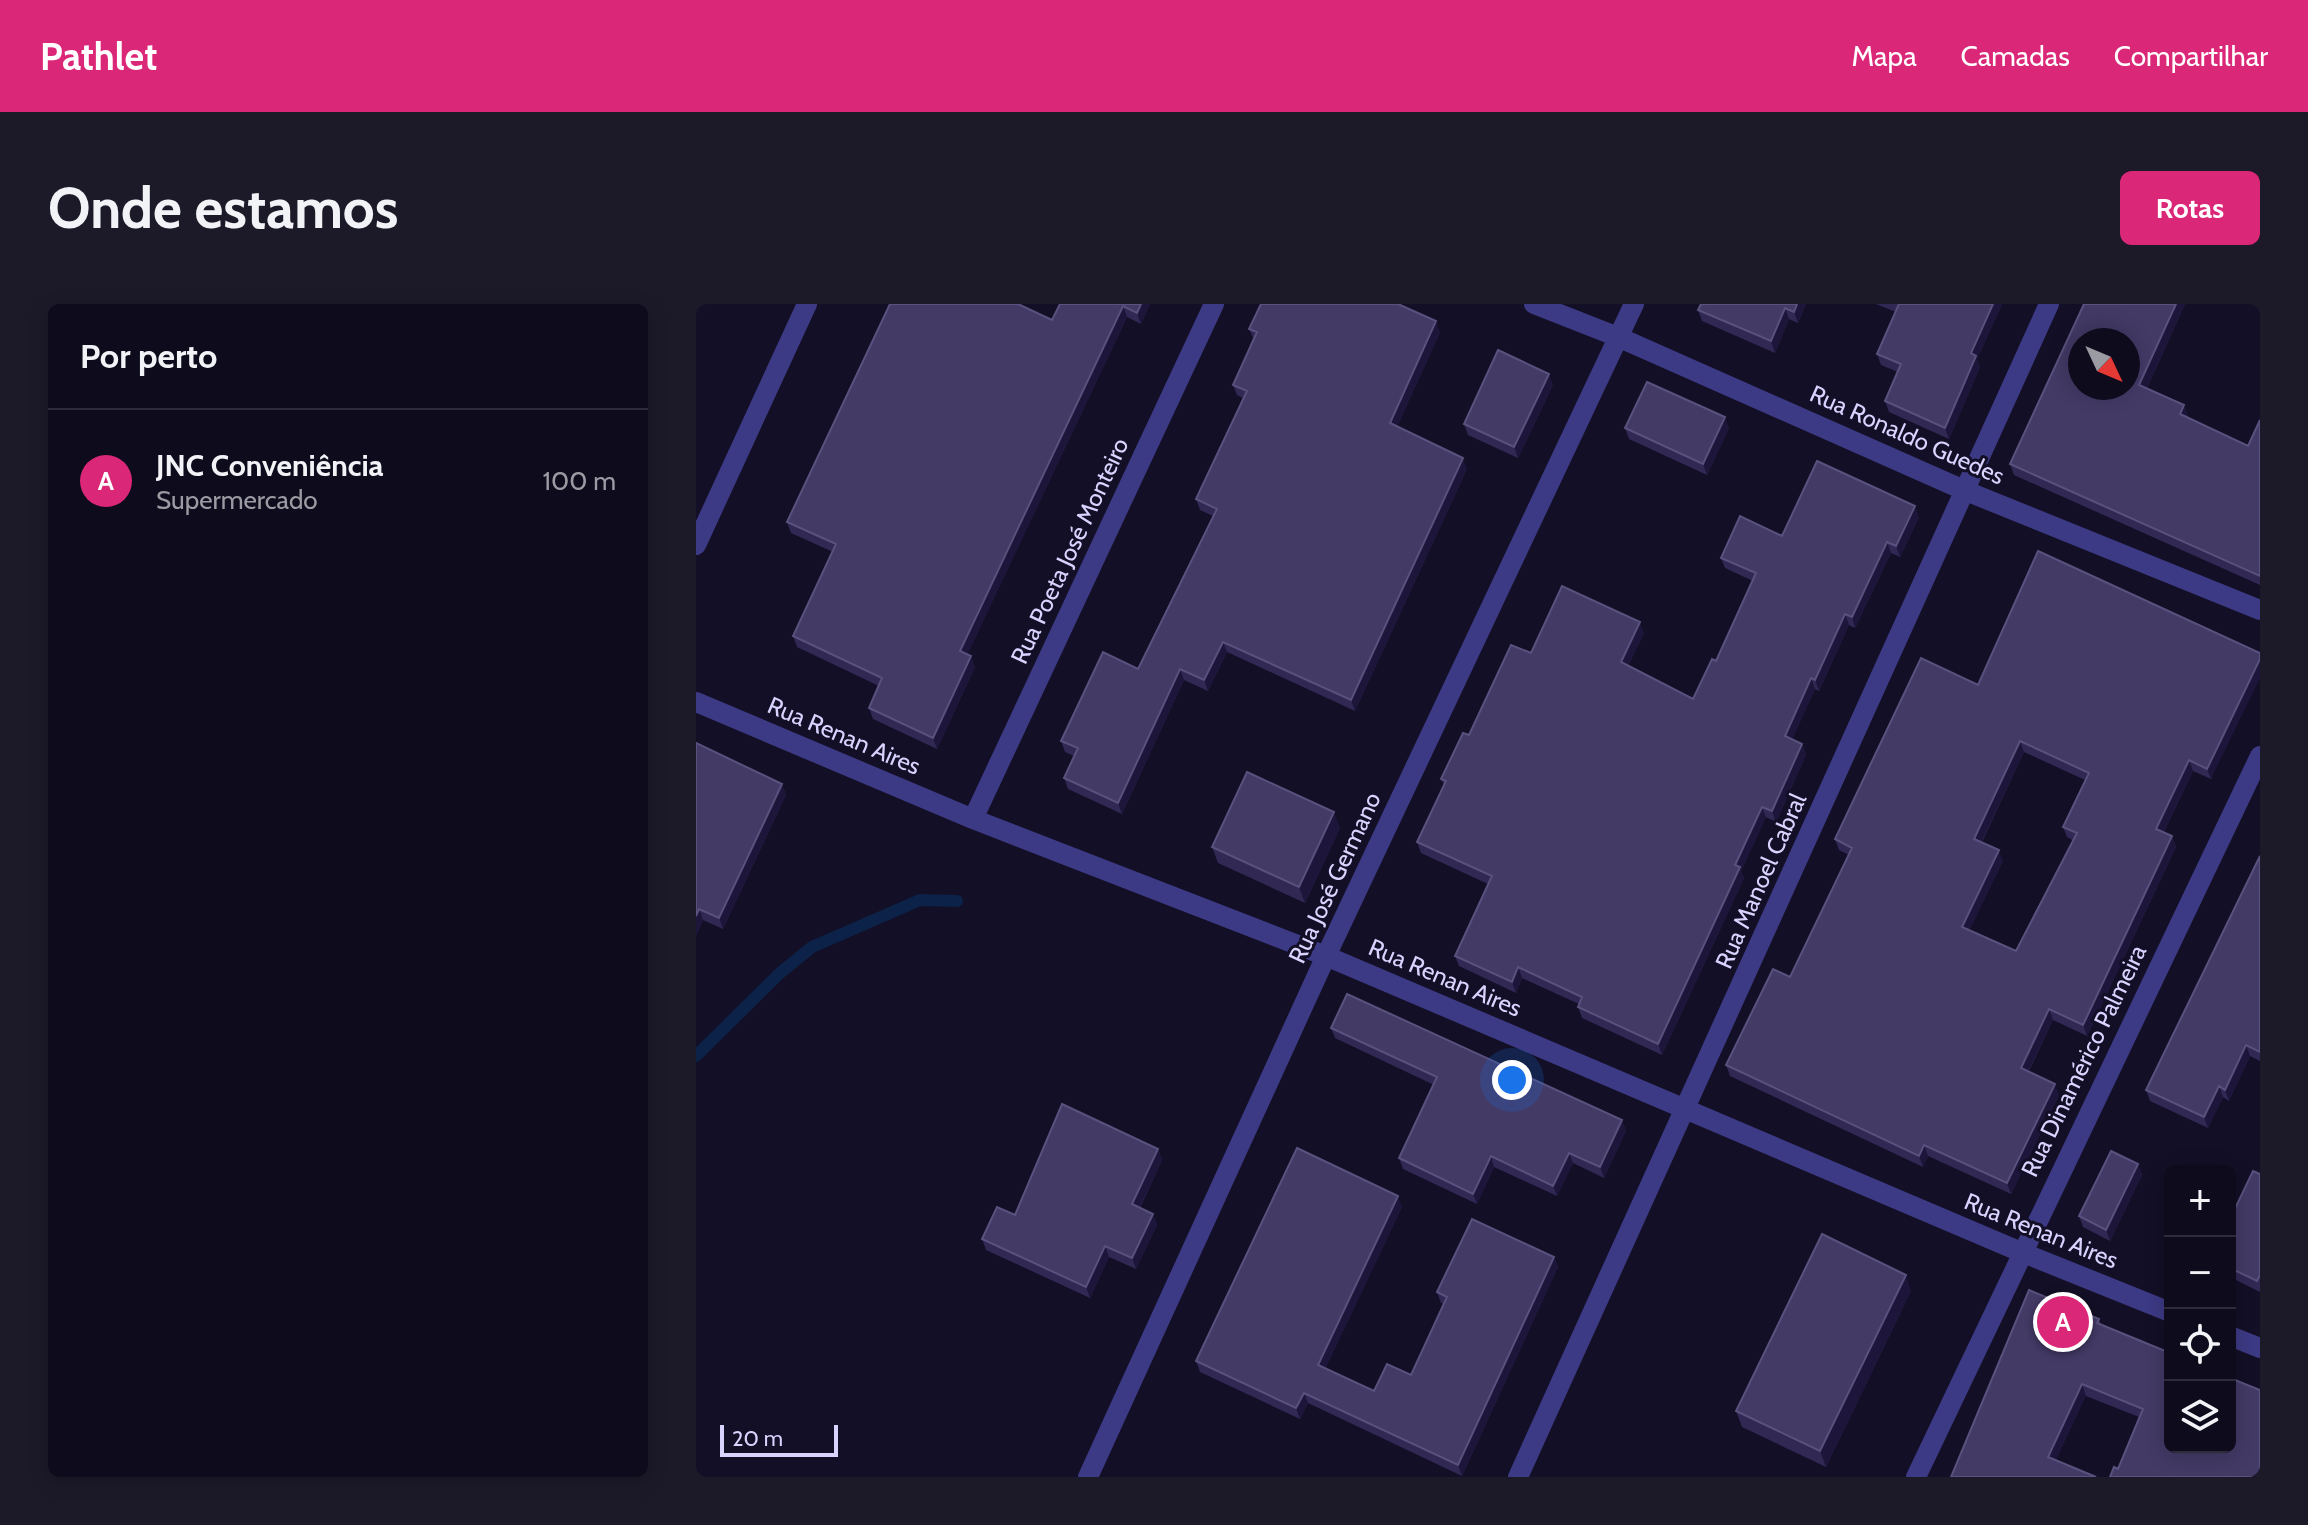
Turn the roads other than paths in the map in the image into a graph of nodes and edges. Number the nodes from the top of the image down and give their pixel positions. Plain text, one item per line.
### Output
1 (807, 304) edge
2 (1214, 304) edge
3 (1534, 304) edge
4 (1634, 304) edge
5 (2049, 304) edge
6 (1618, 337) junction
7 (1966, 491) junction
8 (696, 545) edge
9 (2260, 610) edge
10 (696, 702) edge
11 (2260, 756) edge
12 (973, 819) junction
13 (1326, 956) junction
14 (1686, 1110) junction
15 (2021, 1252) junction
16 (2164, 1310) edge
17 (2236, 1338) edge
18 (2260, 1348) edge
19 (1088, 1477) edge
20 (1518, 1477) edge
21 (1916, 1477) edge

1 - 8 street
2 - 12 street, Rua Poeta José Monteiro
3 - 6 street, Rua Ronaldo Guedes
4 - 6 street, Rua José Germano
5 - 7 street, Rua Manoel Cabral
6 - 7 street, Rua Ronaldo Guedes
6 - 13 street, Rua José Germano
7 - 9 street, Rua Ronaldo Guedes
7 - 14 street, Rua Manoel Cabral
10 - 12 street, Rua Renan Aires
11 - 15 street, Rua Dinamérico Palmeira
12 - 13 street, Rua Renan Aires
13 - 14 street, Rua Renan Aires
13 - 19 street, Rua José Germano
14 - 15 street, Rua Renan Aires
14 - 20 street, Rua Manoel Cabral
15 - 16 street, Rua Renan Aires
15 - 21 street, Rua Dinamérico Palmeira
17 - 18 street

